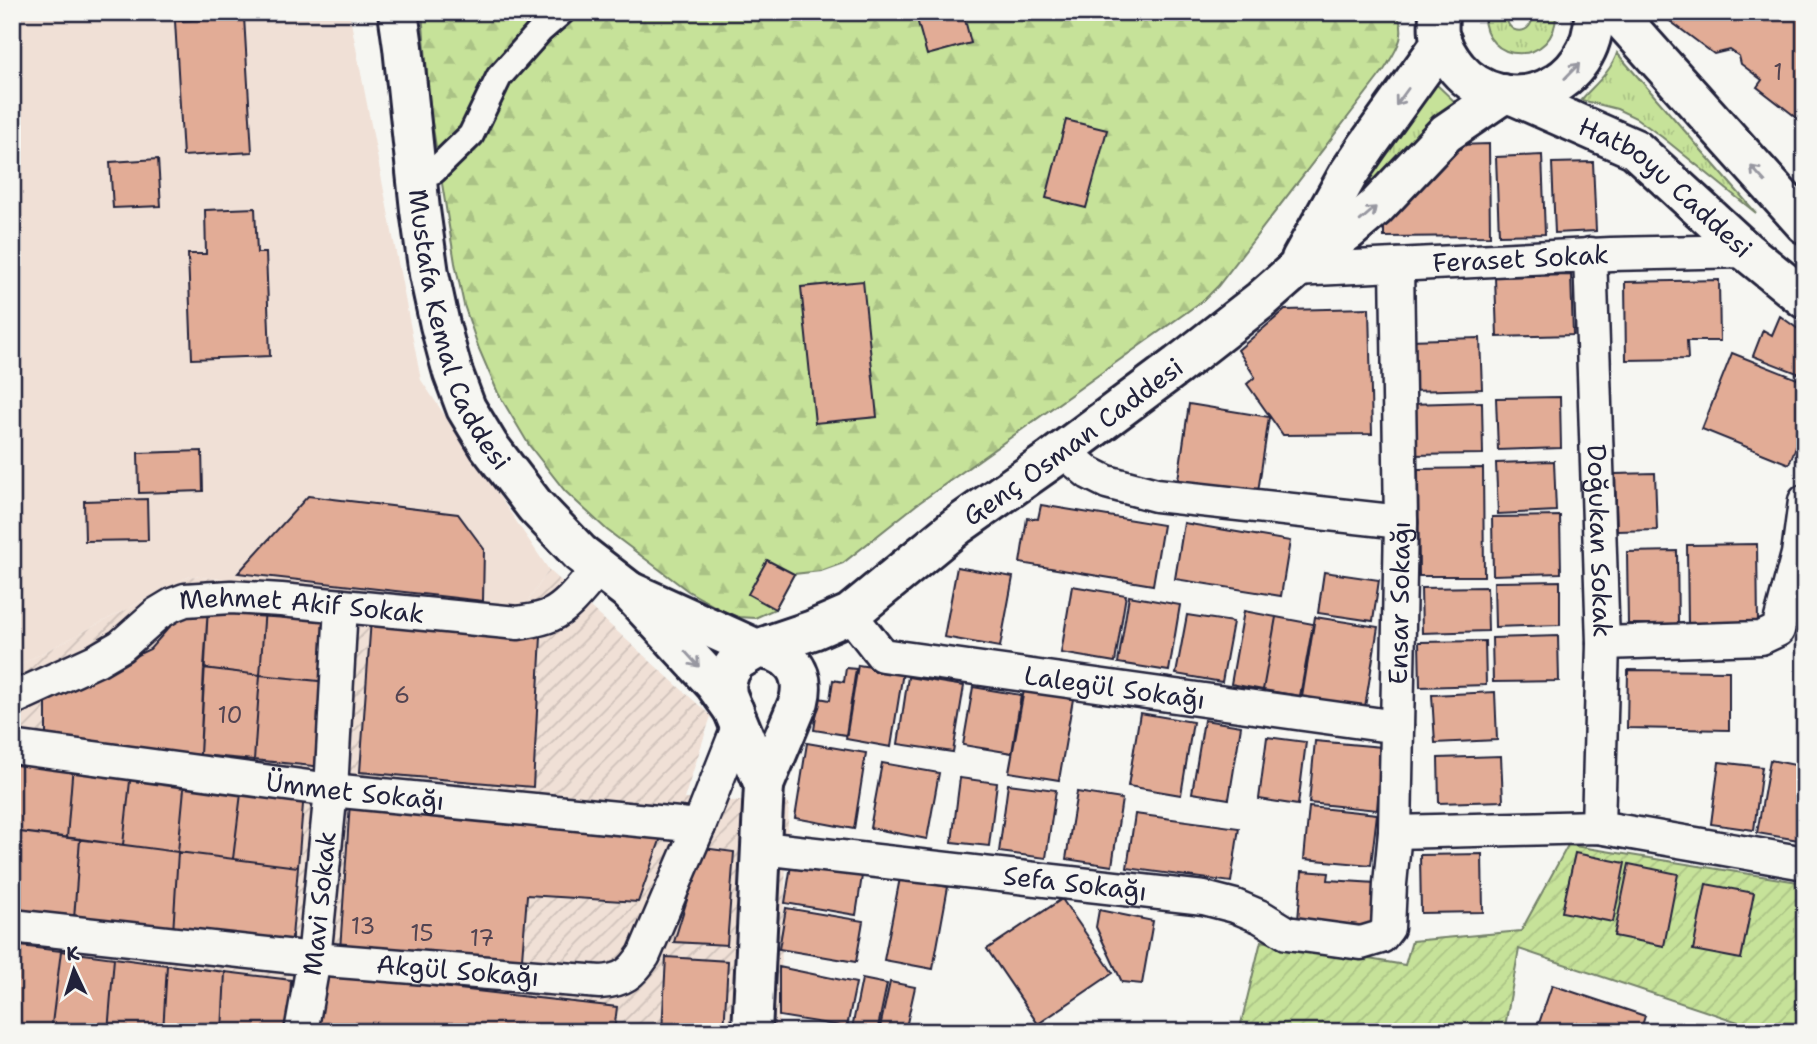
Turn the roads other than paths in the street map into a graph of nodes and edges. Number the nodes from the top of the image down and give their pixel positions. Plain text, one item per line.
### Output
1 (398, 12) edge
2 (562, 12) edge
3 (1594, 12) edge
4 (1615, 12) edge
5 (1437, 25) edge
6 (1509, 95) junction
7 (434, 171) dead end
8 (1805, 224) edge
9 (1746, 251) junction
10 (1590, 254) junction
11 (1398, 265) junction
12 (1295, 270) junction
13 (1805, 299) edge
14 (1063, 451) junction
15 (1805, 501) edge
16 (1401, 522) junction
17 (1801, 555) edge
18 (599, 568) junction
19 (629, 591) junction
20 (341, 606) junction
21 (850, 614) junction
22 (1603, 643) junction
23 (757, 649) junction
24 (12, 699) edge
25 (799, 701) junction
26 (734, 715) junction
27 (1398, 727) junction
28 (12, 747) edge
29 (764, 785) junction
30 (331, 790) junction
31 (699, 826) junction
32 (1598, 827) junction
33 (1395, 832) junction
34 (762, 848) junction
35 (1805, 863) edge
36 (12, 926) edge
37 (1381, 937) joint
38 (314, 959) junction
39 (758, 1031) edge
40 (301, 1032) edge

1 - 18 street, Mustafa Kemal Caddesi
2 - 7 street
6 -> 3 street
8 -> 4 street
5 - 6 street
5 -> 12 street
6 - 9 street, Hatboyu Caddesi
12 -> 6 street
9 - 10 street, Feraset Sokak
9 - 13 street, Hatboyu Caddesi
10 - 11 street, Feraset Sokak
10 - 22 street, Doğukan Sokak
11 - 12 street, Feraset Sokak
11 - 16 street, Ensar Sokağı
12 - 14 street, Genç Osman Caddesi
14 - 16 street
14 - 21 street, Genç Osman Caddesi
15 - 17 street
16 - 27 street, Ensar Sokağı
17 - 22 street
18 - 19 street, Mustafa Kemal Caddesi
18 - 20 street, Mehmet Akif Sokak
19 - 23 street, Mustafa Kemal Caddesi
19 -> 26 street, Mustafa Kemal Caddesi
20 - 24 street, Mehmet Akif Sokak
20 - 30 street, Mavi Sokak
21 - 23 street, Genç Osman Caddesi
21 - 25 street, Genç Osman Caddesi
21 - 27 street, Lalegül Sokağı
22 - 32 street, Doğukan Sokak
23 - 25 street, Genç Osman Caddesi
23 - 26 street, Genç Osman Caddesi
25 - 26 street, Genç Osman Caddesi
25 - 29 street, Genç Osman Caddesi
26 - 29 street, Genç Osman Caddesi
26 - 31 street, Akgül Sokağı
27 - 33 street, Ensar Sokağı
28 - 30 street, Ümmet Sokağı
29 - 34 street, Genç Osman Caddesi
30 - 31 street, Ümmet Sokağı
30 - 38 street, Mavi Sokak
31 - 38 street, Akgül Sokağı
32 - 33 street
32 - 35 street
33 - 37 street, Ensar Sokağı
34 - 37 street, Sefa Sokağı
34 - 39 street, Genç Osman Caddesi
36 - 38 street, Akgül Sokağı
38 - 40 street, Mavi Sokak

